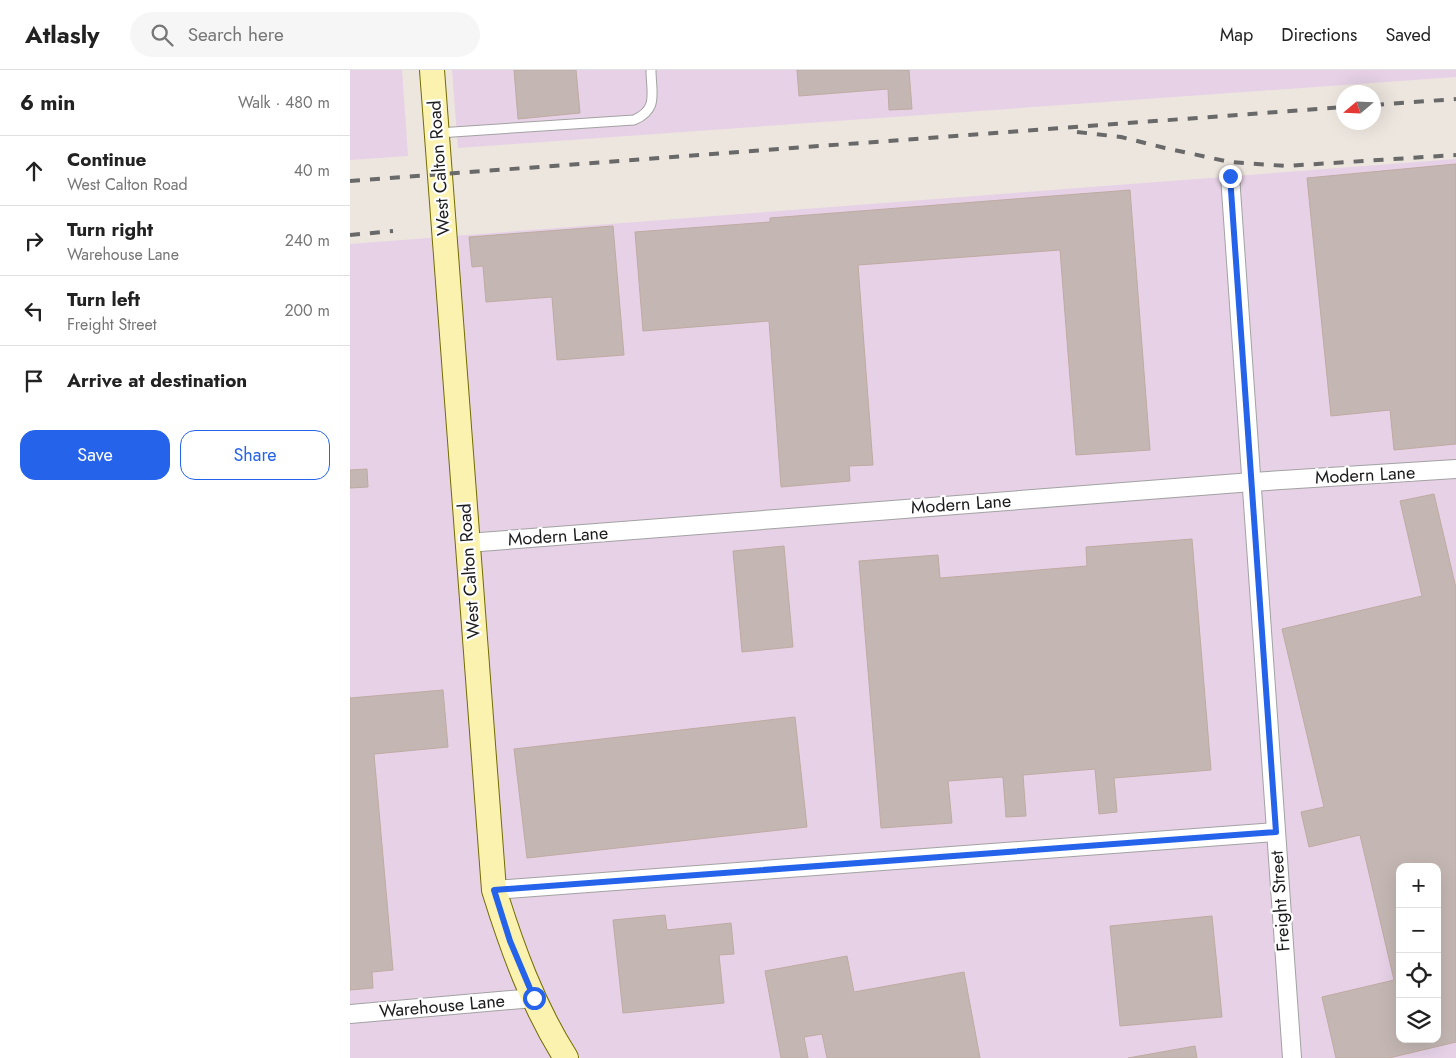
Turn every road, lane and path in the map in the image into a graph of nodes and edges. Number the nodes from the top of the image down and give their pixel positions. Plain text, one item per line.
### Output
1 (432, 70) edge
2 (651, 70) edge
3 (437, 133) junction
4 (1230, 176) dead end
5 (1456, 469) edge
6 (1252, 482) junction
7 (467, 542) junction
8 (1276, 832) junction
9 (494, 890) junction
10 (534, 998) junction
11 (350, 1014) edge
12 (566, 1058) edge
13 (1292, 1058) edge

1 - 3 main road, West Calton Road
2 - 3 lane
3 - 7 main road, West Calton Road
4 - 6 street, Freight Street
5 - 6 street, Modern Lane
6 - 7 street, Modern Lane
6 - 8 street, Freight Street
7 - 9 main road, West Calton Road
8 - 9 street
8 - 13 street, Freight Street
9 - 10 main road, West Calton Road
10 - 11 street, Warehouse Lane
10 - 12 main road, West Calton Road

